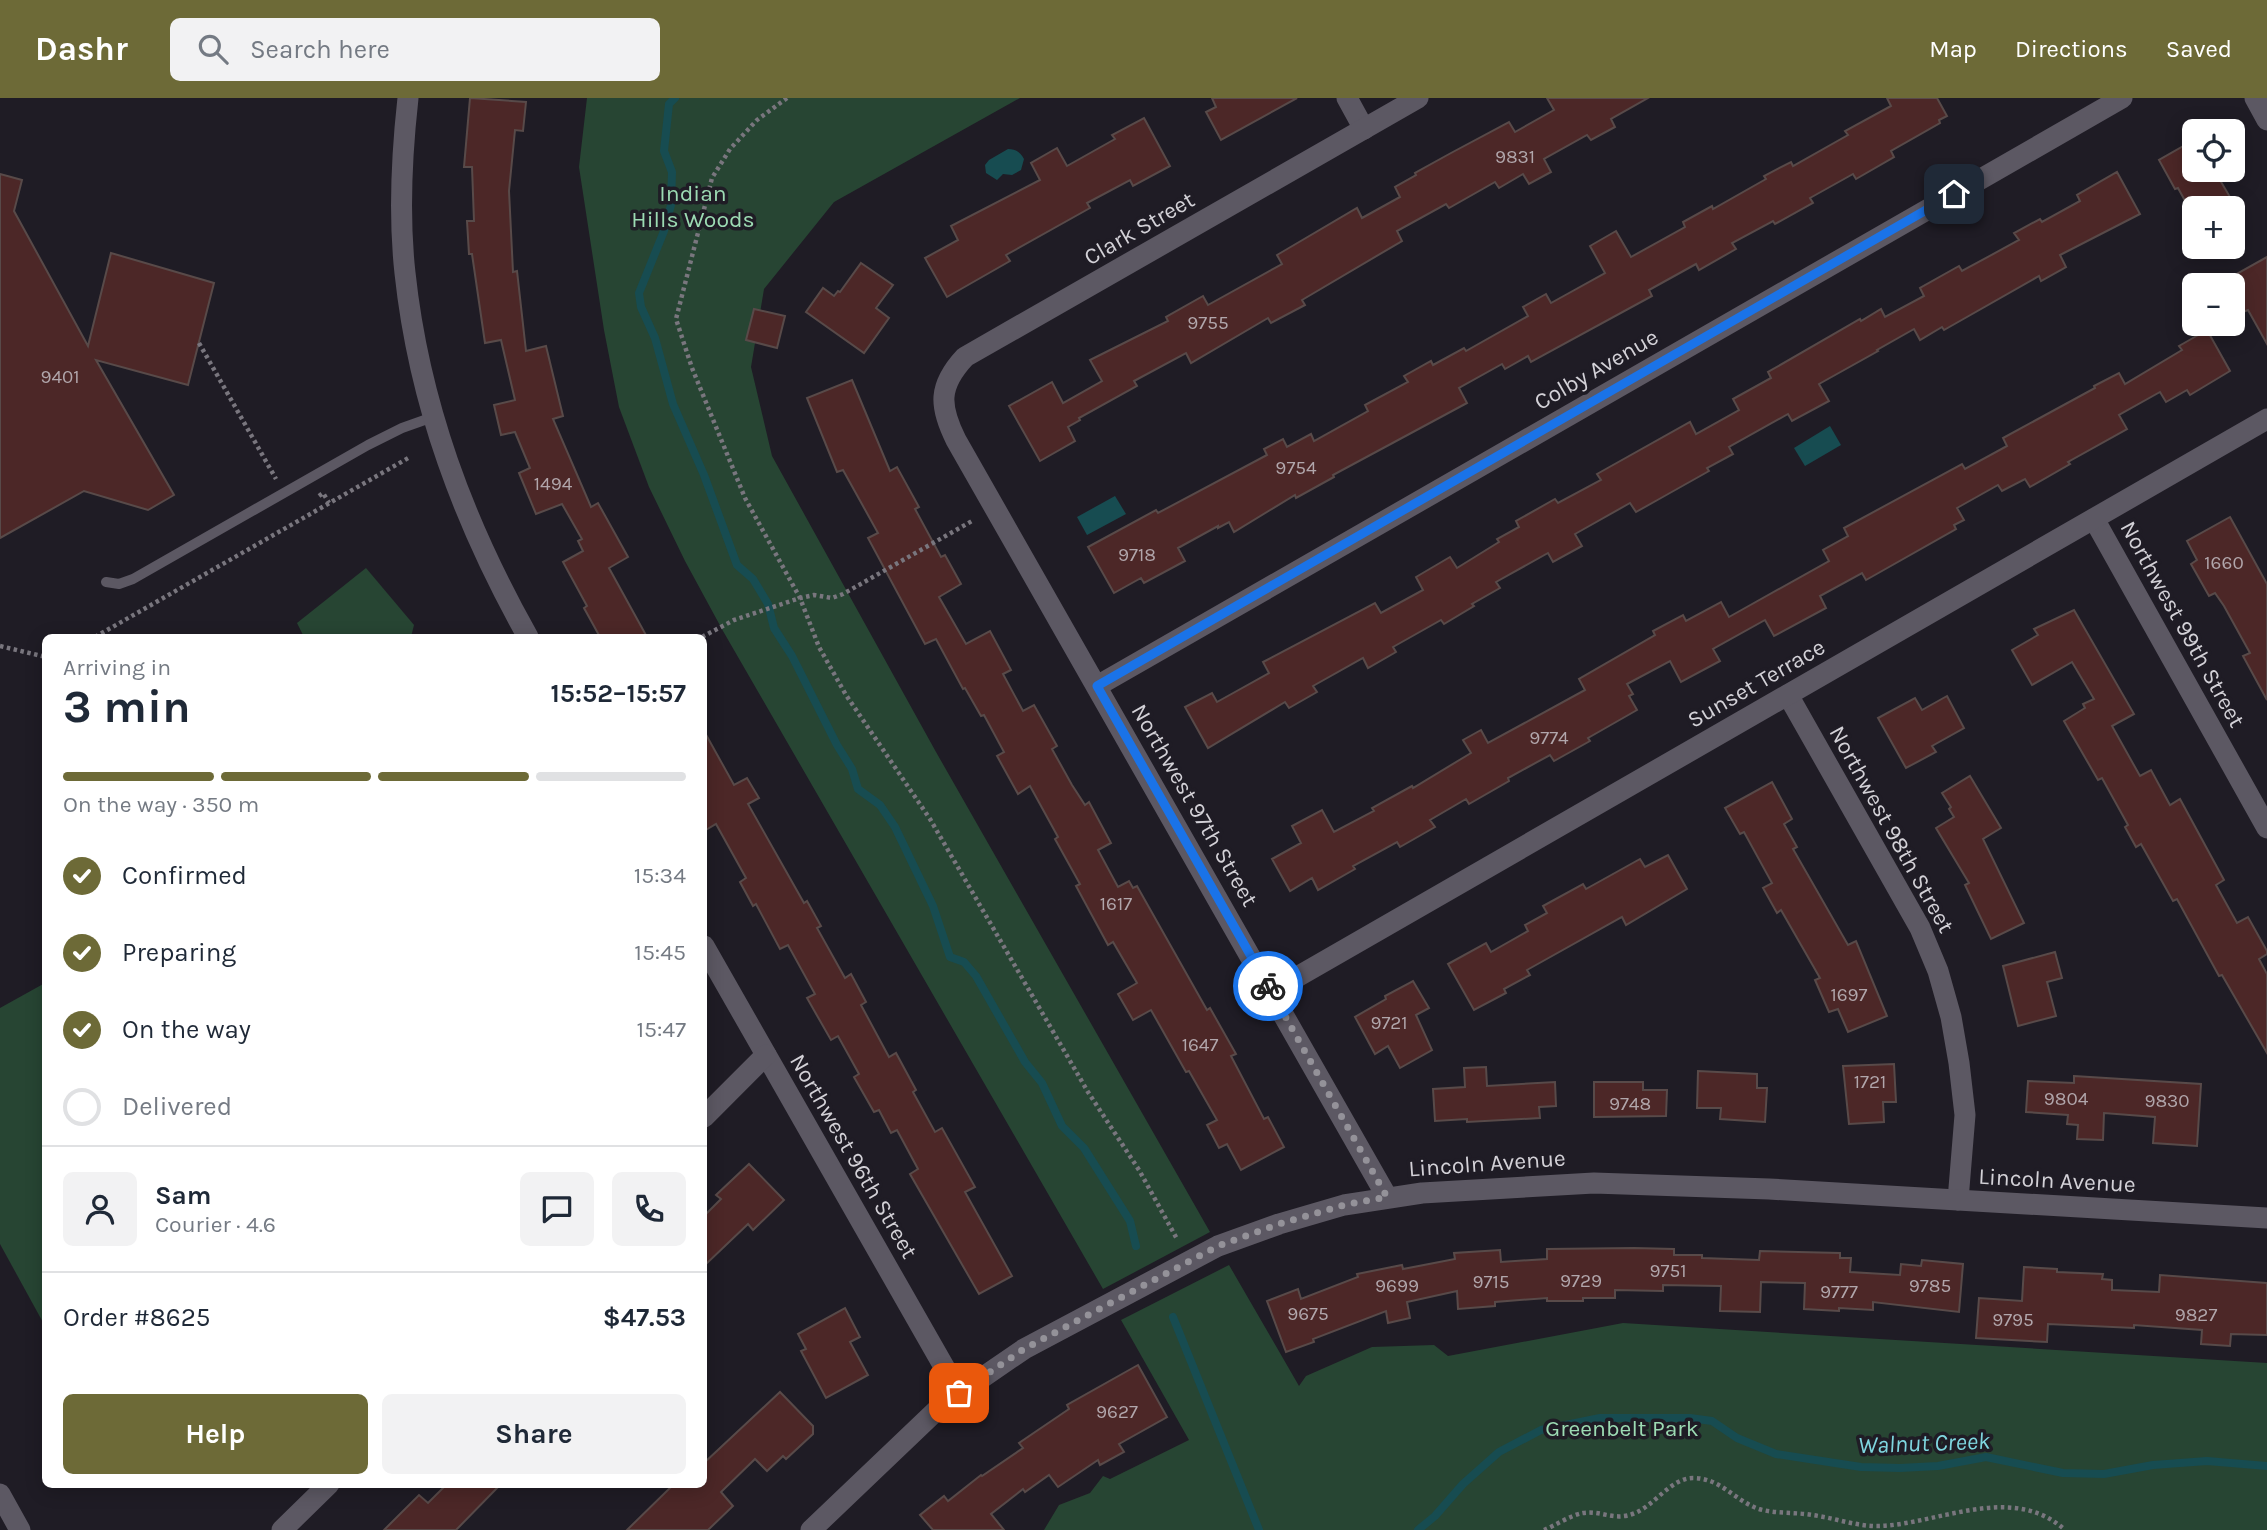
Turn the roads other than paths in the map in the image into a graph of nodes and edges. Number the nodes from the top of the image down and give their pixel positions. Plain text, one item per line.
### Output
1 (408, 98) edge
2 (1347, 98) edge
3 (1418, 98) edge
4 (2122, 98) edge
5 (2255, 98) edge
6 (2267, 120) edge
7 (1364, 129) junction
8 (433, 417) junction
9 (2267, 419) edge
10 (956, 440) joint
11 (2094, 519) junction
12 (106, 582) dead end
13 (526, 634) edge
14 (1097, 686) junction
15 (1788, 695) junction
16 (2267, 828) edge
17 (707, 951) edge
18 (1271, 992) junction
19 (766, 1055) junction
20 (707, 1114) edge
21 (1387, 1197) junction
22 (1958, 1200) junction
23 (2267, 1218) edge
24 (959, 1393) junction
25 (325, 1488) edge
26 (0, 1494) edge
27 (20, 1530) edge
28 (282, 1530) edge
29 (811, 1530) edge

1 - 8 street
2 - 7 street
3 - 7 street, Clark Street
4 - 14 street, Colby Avenue
5 - 6 street
7 - 10 street, Clark Street
8 - 12 lane
8 - 13 street
9 - 11 street, Sunset Terrace
10 - 14 street, Northwest 97th Street
11 - 15 street, Sunset Terrace
11 - 16 street, Northwest 99th Street
14 - 18 street, Northwest 97th Street
15 - 18 street, Sunset Terrace
15 - 22 street, Northwest 98th Street
17 - 19 street, Northwest 96th Street
18 - 21 street, Northwest 97th Street
19 - 20 street
19 - 24 street, Northwest 96th Street
21 - 22 street, Lincoln Avenue
21 - 24 street, Lincoln Avenue
22 - 23 street, Lincoln Avenue
24 - 29 street, Lincoln Avenue
25 - 28 street
26 - 27 street

